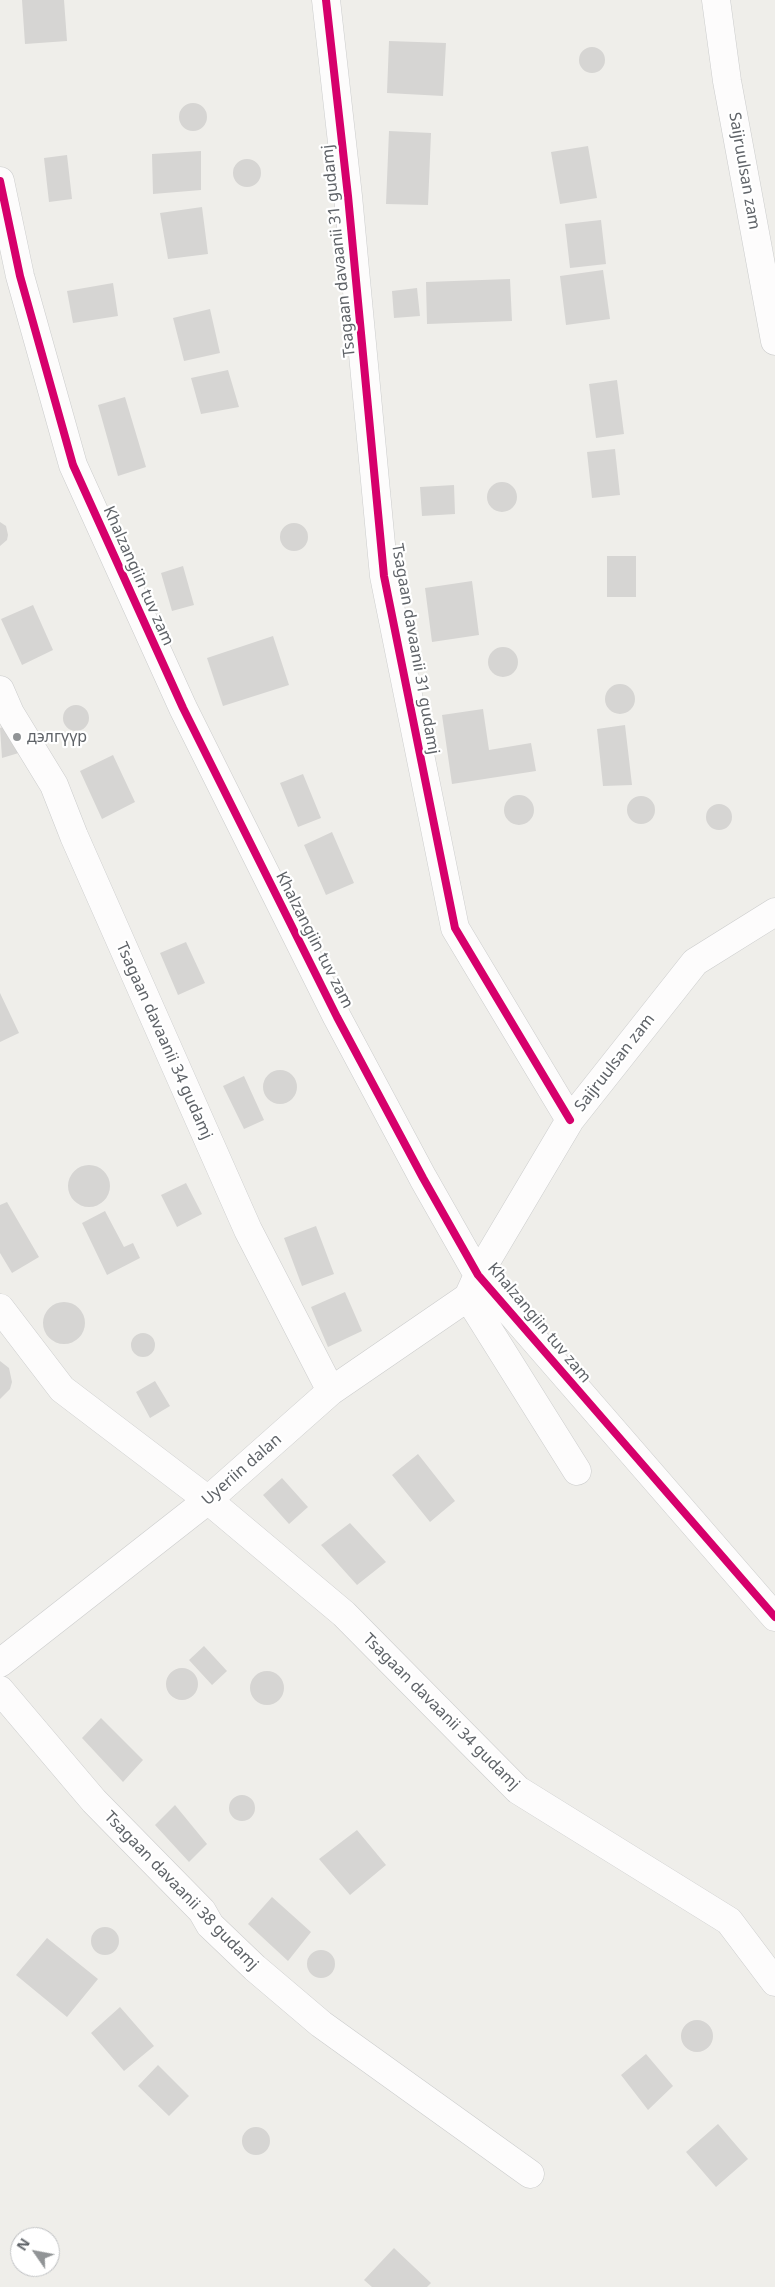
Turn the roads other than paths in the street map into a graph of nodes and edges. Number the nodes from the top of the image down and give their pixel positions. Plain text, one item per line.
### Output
1 (326, 0) edge
2 (716, 0) edge
3 (0, 181) edge
4 (775, 341) edge
5 (0, 690) edge
6 (775, 912) edge
7 (570, 1120) junction
8 (473, 1286) junction
9 (0, 1308) edge
10 (332, 1391) junction
11 (577, 1471) dead end
12 (208, 1500) junction
13 (775, 1617) edge
14 (0, 1663) edge
15 (0, 1690) edge
16 (775, 1982) edge
17 (530, 2174) dead end

1 - 7 street, Tsagaan davaanii 31 gudamj
2 - 4 street, Saijruulsan zam
3 - 8 street, Khalzangiin tuv zam
5 - 10 street, Tsagaan davaanii 34 gudamj
6 - 7 street, Saijruulsan zam
7 - 8 street, Saijruulsan zam
8 - 10 street, Uyeriin dalan
8 - 11 street
8 - 13 street, Khalzangiin tuv zam
9 - 12 street, Tsagaan davaanii 34 gudamj
10 - 12 street, Uyeriin dalan
12 - 14 street, Uyeriin dalan
12 - 16 street, Tsagaan davaanii 34 gudamj
15 - 17 street, Tsagaan davaanii 38 gudamj

